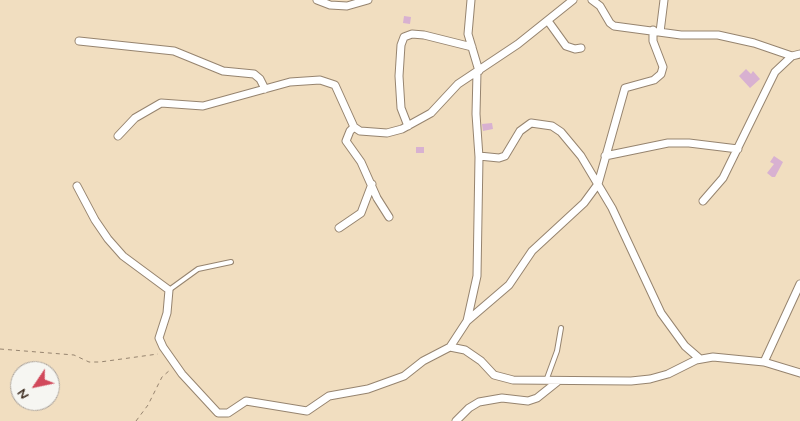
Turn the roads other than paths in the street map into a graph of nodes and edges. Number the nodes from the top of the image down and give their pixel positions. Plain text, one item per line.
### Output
1 (317, 0) edge
2 (368, 0) edge
3 (471, 0) edge
4 (573, 0) edge
5 (592, 0) edge
6 (664, 0) edge
7 (548, 21) junction
8 (656, 31) junction
9 (79, 41) dead end
10 (472, 48) junction
11 (581, 48) dead end
12 (800, 54) edge
13 (792, 56) junction
14 (478, 72) junction
15 (265, 89) junction
16 (408, 126) junction
17 (354, 127) junction
18 (118, 136) dead end
19 (738, 149) junction
20 (479, 156) junction
21 (605, 156) junction
22 (372, 184) junction
23 (598, 184) junction
24 (77, 186) dead end
25 (703, 201) dead end
26 (389, 217) dead end
27 (339, 228) dead end
28 (231, 262) dead end
29 (800, 284) edge
30 (169, 290) junction
31 (467, 321) junction
32 (561, 328) dead end
33 (450, 347) junction
34 (700, 359) junction
35 (764, 362) junction
36 (800, 373) edge
37 (557, 381) junction
38 (546, 382) junction
39 (456, 421) edge

1 - 2 street
3 - 10 street
4 - 7 street
5 - 8 street
6 - 8 street
7 - 11 street
7 - 14 street
8 - 13 street
8 - 21 street
9 - 15 street
10 - 14 street
10 - 16 street
12 - 13 street
13 - 19 street
14 - 16 street
14 - 20 street
15 - 17 street
15 - 18 street
16 - 17 street
17 - 22 street
19 - 21 street
19 - 25 street
20 - 23 street
20 - 31 street
21 - 23 street
22 - 26 street
22 - 27 street
23 - 31 street
23 - 34 street
24 - 30 street
28 - 30 lane
29 - 35 street
30 - 33 street
31 - 33 street
32 - 38 lane
33 - 38 street
34 - 35 street
34 - 37 street
35 - 36 street
37 - 38 street
37 - 39 street

